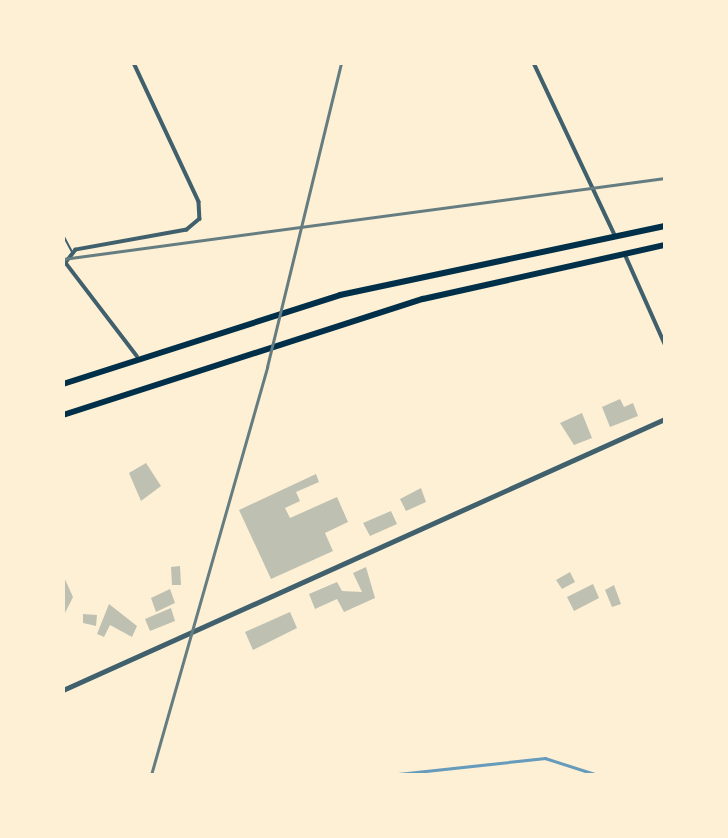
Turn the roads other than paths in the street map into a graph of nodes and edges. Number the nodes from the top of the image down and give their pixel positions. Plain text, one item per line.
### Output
1 (134, 63) edge
2 (534, 63) edge
3 (665, 226) edge
4 (63, 235) edge
5 (615, 236) junction
6 (665, 245) edge
7 (72, 252) junction
8 (625, 254) junction
9 (665, 344) edge
10 (136, 356) junction
11 (63, 384) edge
12 (63, 415) edge
13 (665, 419) edge
14 (63, 690) edge

1 - 7 street
2 - 5 street
3 - 5 highway
4 - 7 lane
5 - 10 highway
6 - 8 highway
7 - 10 street
8 - 9 street
8 - 12 highway
10 - 11 highway
13 - 14 street

